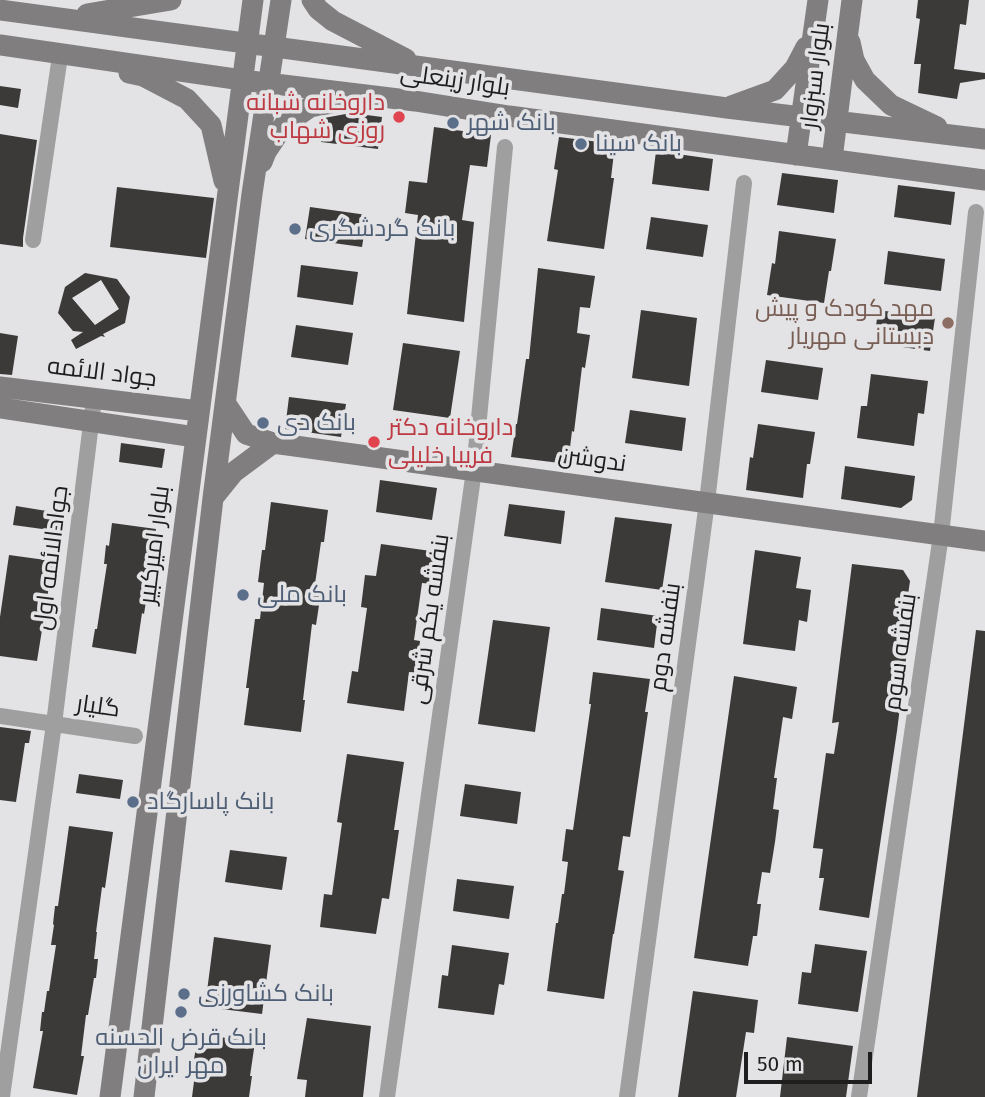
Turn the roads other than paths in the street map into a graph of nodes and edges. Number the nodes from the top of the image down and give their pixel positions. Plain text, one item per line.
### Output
1 (171, 0) edge
2 (253, 0) edge
3 (281, 0) edge
4 (312, 0) edge
5 (818, 0) edge
6 (852, 0) edge
7 (0, 10) edge
8 (60, 18) junction
9 (813, 32) junction
10 (848, 33) junction
11 (247, 44) junction
12 (0, 45) edge
13 (274, 48) junction
14 (51, 53) junction
15 (424, 68) junction
16 (243, 80) junction
17 (269, 83) junction
18 (415, 101) junction
19 (727, 108) junction
20 (802, 117) junction
21 (836, 121) junction
22 (955, 135) junction
23 (985, 139) edge
24 (505, 147) dead end
25 (796, 155) junction
26 (832, 159) junction
27 (985, 180) edge
28 (744, 183) dead end
29 (228, 193) junction
30 (252, 194) junction
31 (976, 212) dead end
32 (33, 240) dead end
33 (0, 387) edge
34 (94, 399) junction
35 (226, 404) junction
36 (0, 408) edge
37 (199, 411) junction
38 (92, 422) junction
39 (195, 437) junction
40 (273, 443) junction
41 (474, 470) junction
42 (213, 498) junction
43 (707, 502) junction
44 (941, 534) junction
45 (985, 541) edge
46 (0, 716) edge
47 (54, 724) junction
48 (135, 736) dead end
49 (2, 1097) edge
50 (110, 1097) edge
51 (144, 1097) edge
52 (387, 1097) edge
53 (627, 1097) edge
54 (859, 1097) edge

1 - 8 main road
2 - 11 main road, بلوار امیرکبیر
3 - 13 main road
4 - 15 main road
5 - 9 main road, بلوار سبزوار
6 - 10 main road, بلوار سبزوار
7 - 8 main road, بلوار زینعلی
8 - 11 main road, بلوار زینعلی
9 - 19 main road
9 - 20 main road, بلوار سبزوار
10 - 21 main road, بلوار سبزوار
10 - 22 main road
11 - 13 main road, بلوار زینعلی
11 - 16 main road, بلوار امیرکبیر
12 - 14 main road, بلوار زینعلی
13 - 15 main road, بلوار زینعلی
13 - 17 main road
14 - 16 main road, بلوار زینعلی
14 - 29 main road
14 - 32 street
15 - 19 main road, بلوار زینعلی
16 - 17 main road, بلوار زینعلی
16 - 29 main road, بلوار امیرکبیر
17 - 18 main road, بلوار زینعلی
17 - 30 main road
18 - 25 main road, بلوار زینعلی
18 - 30 main road
19 - 20 main road, بلوار زینعلی
20 - 21 main road, بلوار زینعلی
20 - 25 main road, بلوار سبزوار
21 - 22 main road, بلوار زینعلی
21 - 26 main road, بلوار سبزوار
22 - 23 main road, بلوار زینعلی
24 - 41 street, بنفشه یکم شرقی
25 - 26 main road, بلوار زینعلی
26 - 27 main road, بلوار زینعلی
28 - 43 street, بنفشه دوم
29 - 37 main road, بلوار امیرکبیر
30 - 35 main road
31 - 44 street, بنفشه سوم
33 - 34 main road, جواد الائمه
34 - 37 main road, جواد الائمه
34 - 38 street, جوادالائمه اول
35 - 40 main road, ندوشن
35 - 42 main road
36 - 38 main road, جواد الائمه
37 - 39 main road, بلوار امیرکبیر
38 - 39 main road, جواد الائمه
38 - 47 street, جوادالائمه اول
39 - 50 main road, بلوار امیرکبیر
40 - 41 main road, ندوشن
40 - 42 main road
41 - 43 main road, ندوشن
41 - 52 street, بنفشه یکم شرقی
42 - 51 main road
43 - 44 main road, ندوشن
43 - 53 street, بنفشه دوم
44 - 45 main road, ندوشن
44 - 54 street, بنفشه سوم
46 - 47 street, گلیار
47 - 48 street, گلیار
47 - 49 street, جوادالائمه اول

